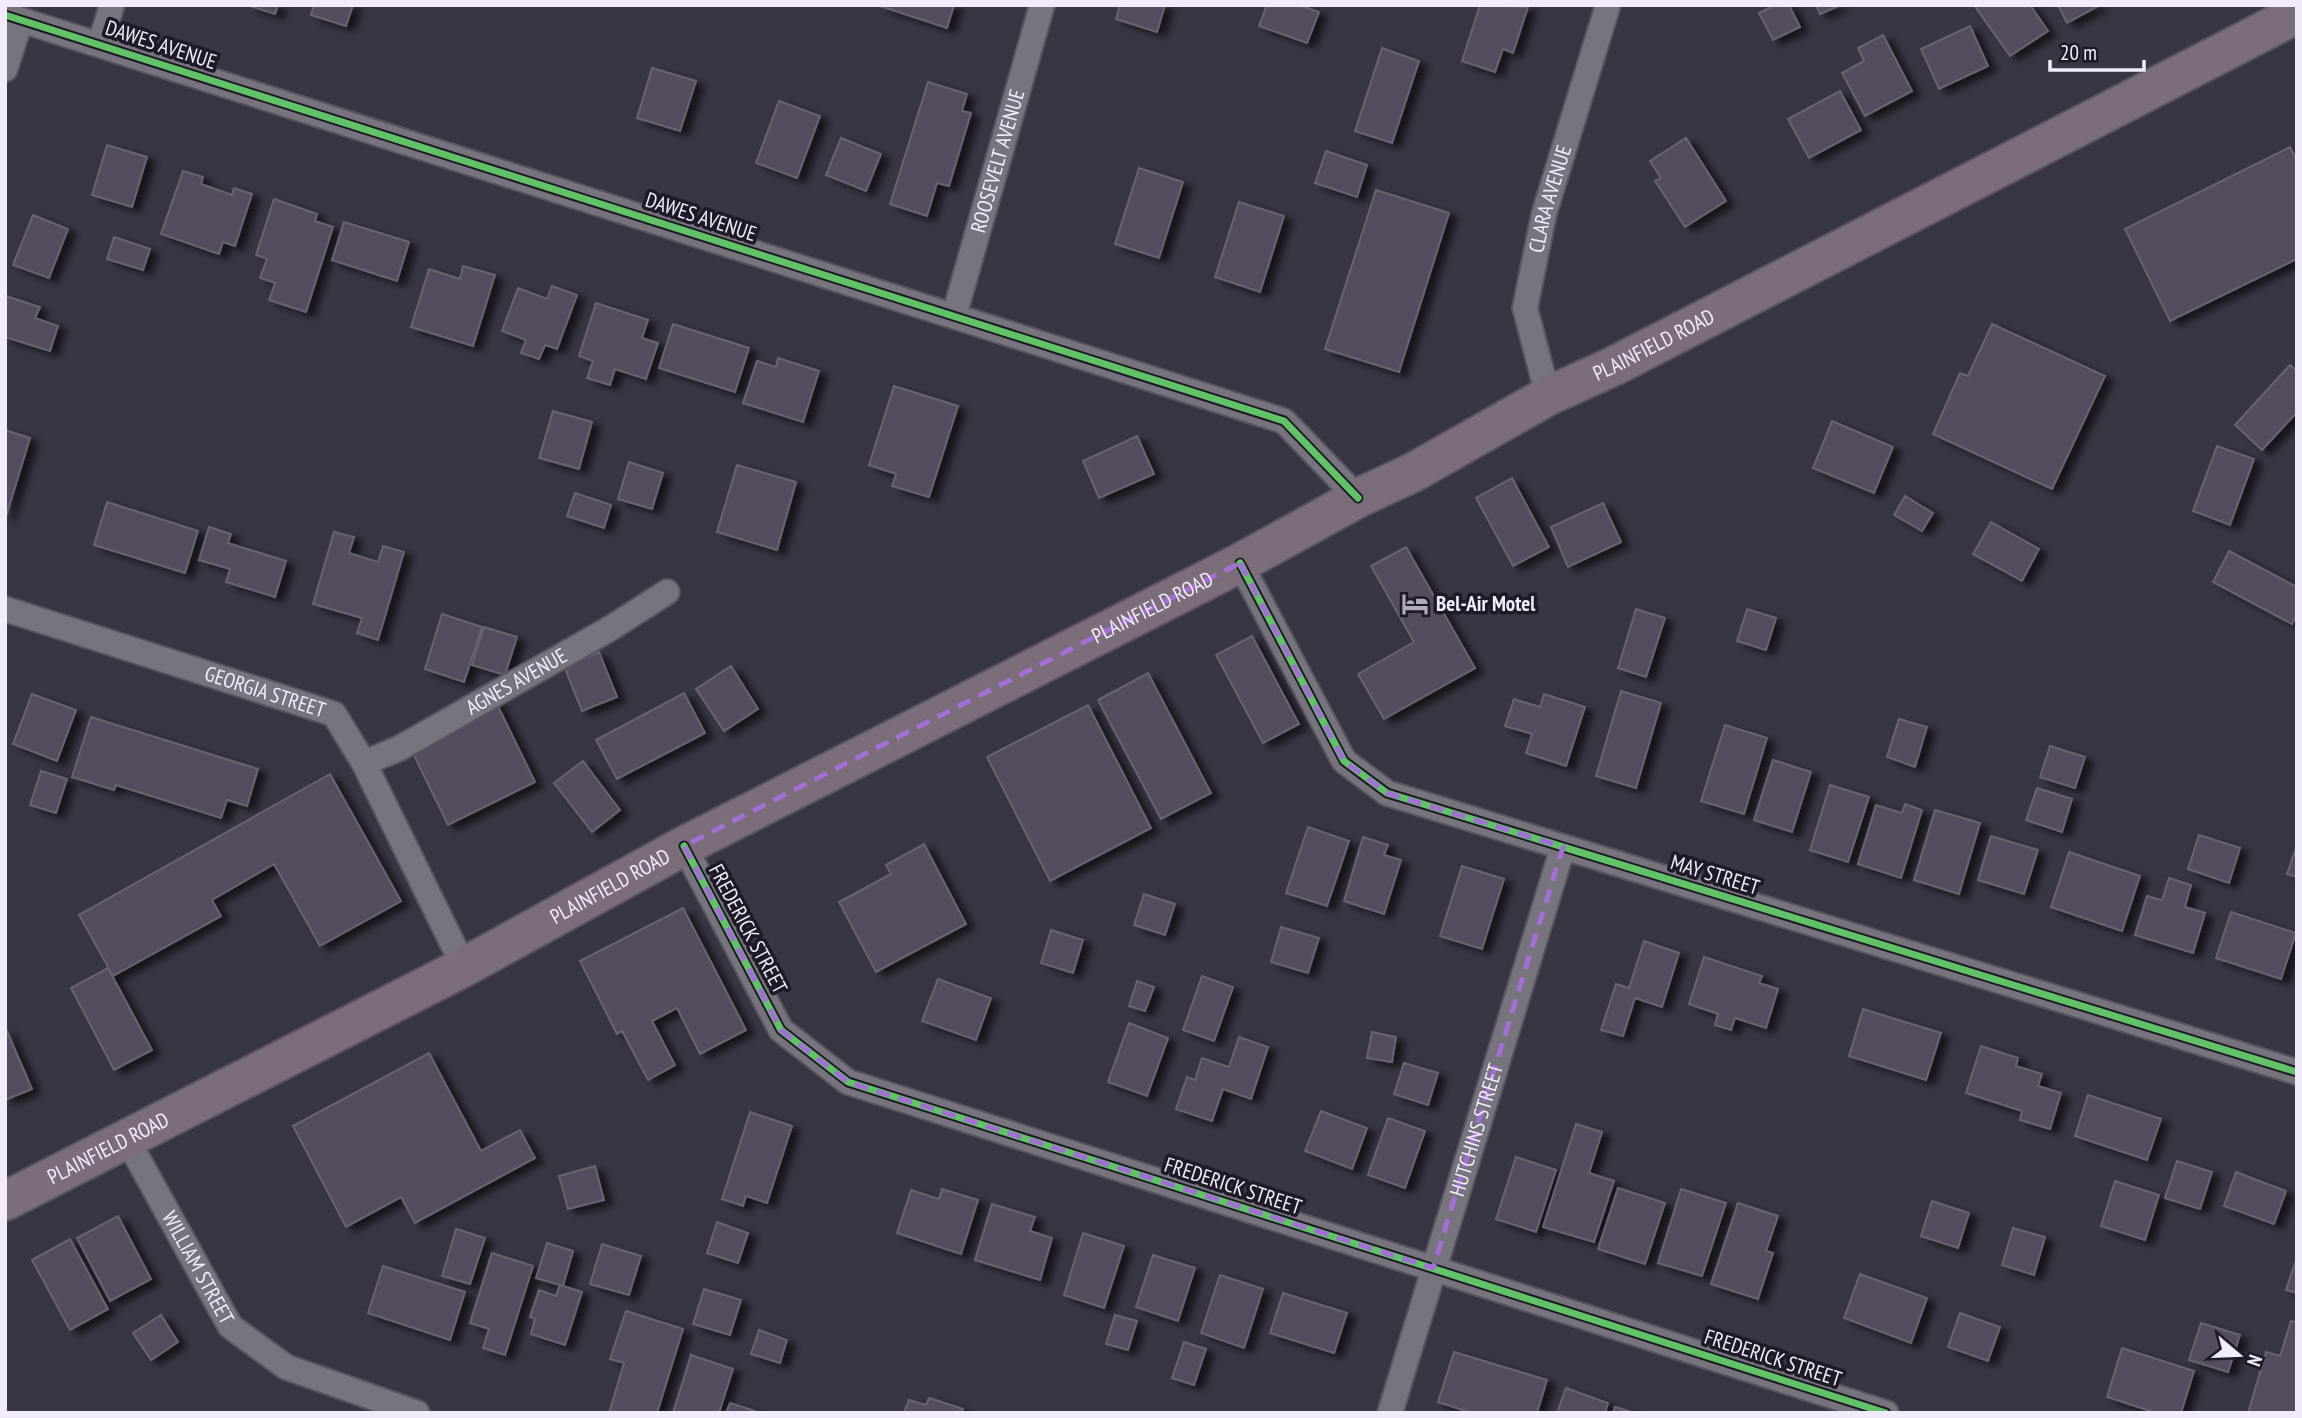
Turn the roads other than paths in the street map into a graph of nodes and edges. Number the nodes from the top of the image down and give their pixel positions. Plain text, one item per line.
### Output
1 (112, 5) edge
2 (1042, 5) edge
3 (1608, 5) edge
4 (2297, 14) edge
5 (13, 17) edge
6 (100, 44) junction
7 (5, 69) edge
8 (954, 316) junction
9 (1548, 396) junction
10 (1358, 498) junction
11 (1240, 563) junction
12 (667, 592) dead end
13 (5, 609) edge
14 (364, 763) junction
15 (684, 846) junction
16 (1563, 847) junction
17 (464, 967) junction
18 (2297, 1072) edge
19 (127, 1139) junction
20 (5, 1201) edge
21 (1433, 1268) junction
22 (405, 1411) edge
23 (1390, 1413) edge
24 (1886, 1413) edge

1 - 6 street
2 - 8 street, ROOSEVELT AVENUE
3 - 9 street, CLARA AVENUE
4 - 9 main road, PLAINFIELD ROAD
5 - 6 street, DAWES AVENUE
5 - 7 street
6 - 8 street, DAWES AVENUE
8 - 10 street, DAWES AVENUE
9 - 10 main road, PLAINFIELD ROAD
10 - 11 main road, PLAINFIELD ROAD
11 - 15 main road, PLAINFIELD ROAD
11 - 16 street, MAY STREET
12 - 14 street, AGNES AVENUE
13 - 14 street, GEORGIA STREET
14 - 17 street, GEORGIA STREET
15 - 17 main road, PLAINFIELD ROAD
15 - 21 street, FREDERICK STREET
16 - 18 street, MAY STREET
16 - 21 street, HUTCHINS STREET
17 - 19 main road, PLAINFIELD ROAD
19 - 20 main road, PLAINFIELD ROAD
19 - 22 street, WILLIAM STREET
21 - 23 street, HUTCHINS STREET
21 - 24 street, FREDERICK STREET

